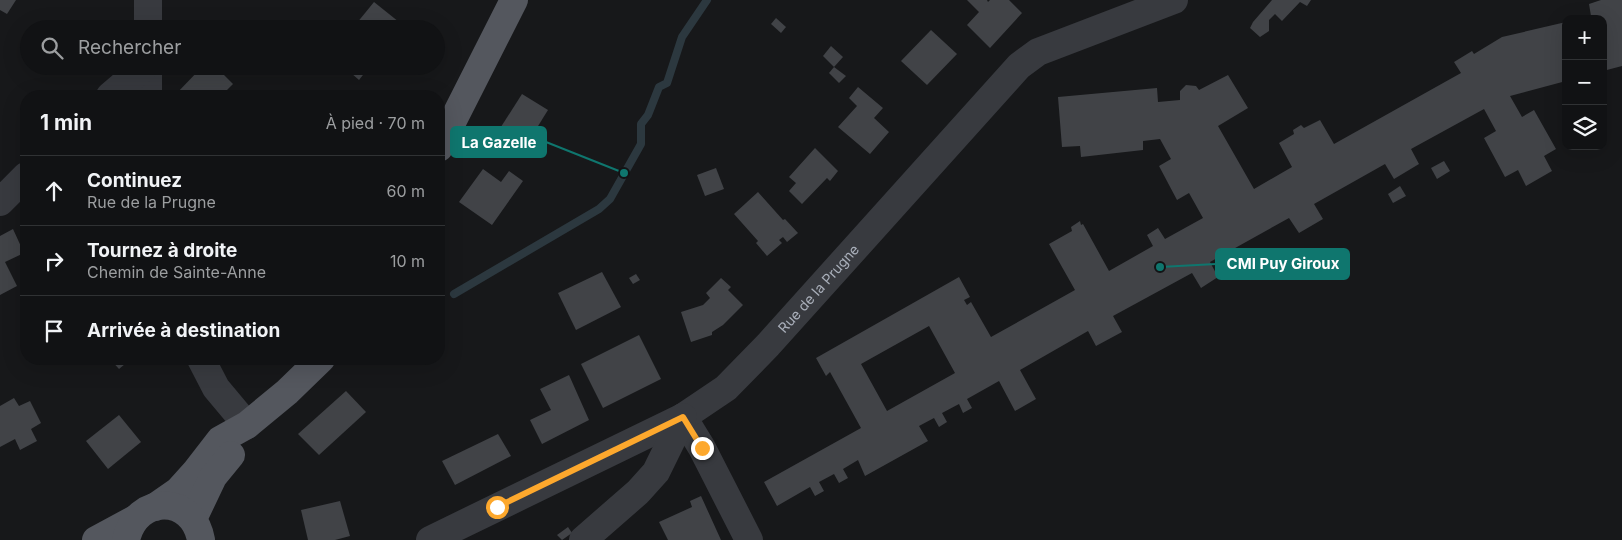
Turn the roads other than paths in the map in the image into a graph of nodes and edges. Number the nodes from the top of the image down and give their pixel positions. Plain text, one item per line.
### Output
1 (148, 0) edge
2 (514, 0) edge
3 (1174, 0) edge
4 (148, 20) edge
5 (136, 75) edge
6 (147, 75) edge
7 (117, 90) edge
8 (148, 90) edge
9 (445, 136) edge
10 (20, 182) edge
11 (0, 202) edge
12 (204, 365) edge
13 (315, 365) edge
14 (683, 417) junction
15 (247, 425) junction
16 (139, 522) edge
17 (197, 530) edge
18 (96, 540) edge
19 (430, 540) edge
20 (583, 540) edge
21 (749, 540) edge

1 - 4 street
2 - 9 main road
3 - 14 street, Rue de la Prugne
5 - 7 street
6 - 8 street
10 - 11 street
12 - 15 street
13 - 15 main road
14 - 19 street, Rue de la Prugne
14 - 20 street
14 - 21 street
15 - 16 main road
15 - 17 main road
16 - 17 main road
16 - 18 main road

